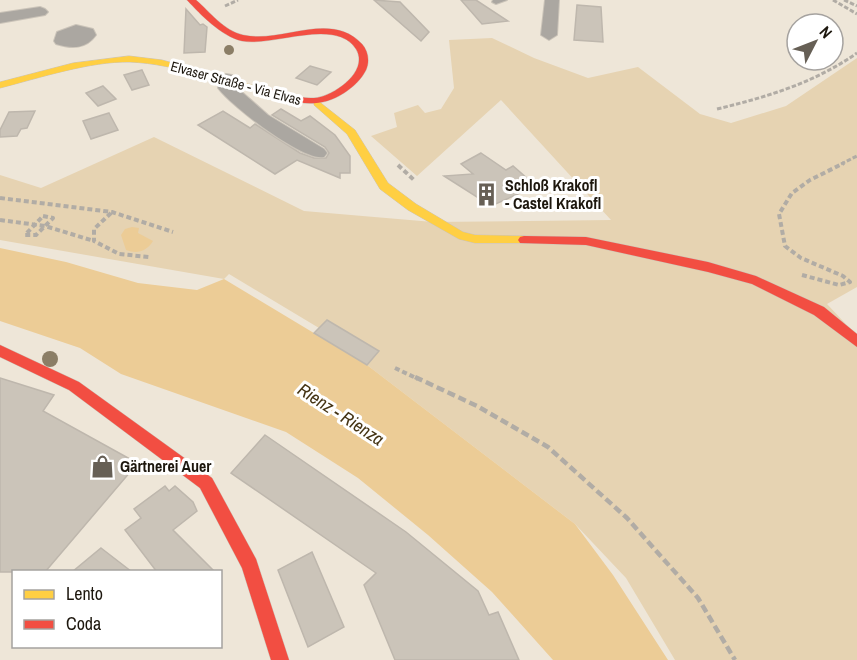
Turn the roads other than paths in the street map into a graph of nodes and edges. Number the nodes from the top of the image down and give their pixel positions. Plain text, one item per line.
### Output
1 (191, 0) edge
2 (552, 0) edge
3 (40, 12) dead end
4 (0, 18) edge
5 (549, 35) dead end
6 (73, 43) dead end
7 (74, 67) junction
8 (226, 79) junction
9 (0, 85) edge
10 (317, 103) junction
11 (317, 153) dead end
12 (857, 342) edge
13 (0, 351) edge
14 (280, 660) edge

1 - 10 street, Elvaser Straße - Via Elvas
2 - 5 street
3 - 4 street
6 - 7 street
7 - 8 street, Elvaser Straße - Via Elvas
7 - 9 street, Elvaser Straße - Via Elvas
8 - 10 street, Elvaser Straße - Via Elvas
8 - 11 street
10 - 12 street
13 - 14 street

